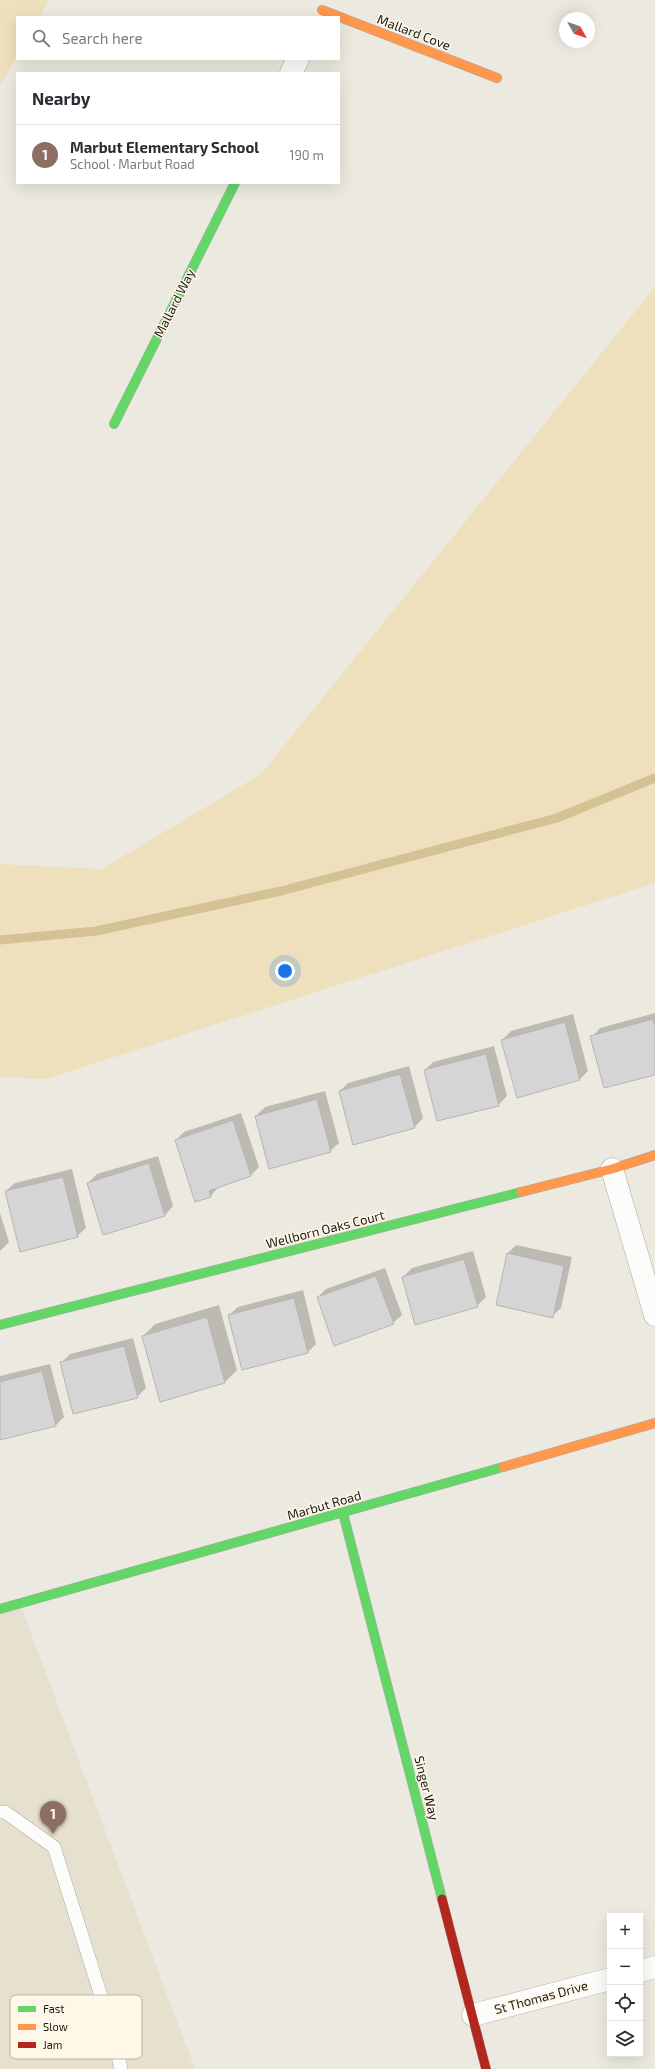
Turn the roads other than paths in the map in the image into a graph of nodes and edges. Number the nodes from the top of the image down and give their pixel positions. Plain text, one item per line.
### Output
1 (323, 9) edge
2 (298, 60) edge
3 (292, 72) edge
4 (496, 78) dead end
5 (234, 184) edge
6 (114, 424) dead end
7 (655, 1155) edge
8 (612, 1169) junction
9 (655, 1315) edge
10 (0, 1325) edge
11 (655, 1423) edge
12 (343, 1513) junction
13 (0, 1609) edge
14 (0, 1812) edge
15 (655, 1967) edge
16 (643, 1970) edge
17 (607, 1980) edge
18 (101, 1995) edge
19 (473, 2015) junction
20 (119, 2059) edge
21 (121, 2069) edge
22 (486, 2069) edge

1 - 4 street, Mallard Cove
2 - 3 street
5 - 6 street, Mallard Way
7 - 8 street, Wellborn Oaks Court
8 - 9 street
8 - 10 street, Wellborn Oaks Court
11 - 12 street, Marbut Road
12 - 13 street, Marbut Road
12 - 19 street, Singer Way
14 - 18 lane
15 - 16 street
17 - 19 street, St Thomas Drive
19 - 22 street, Singer Way
20 - 21 lane

